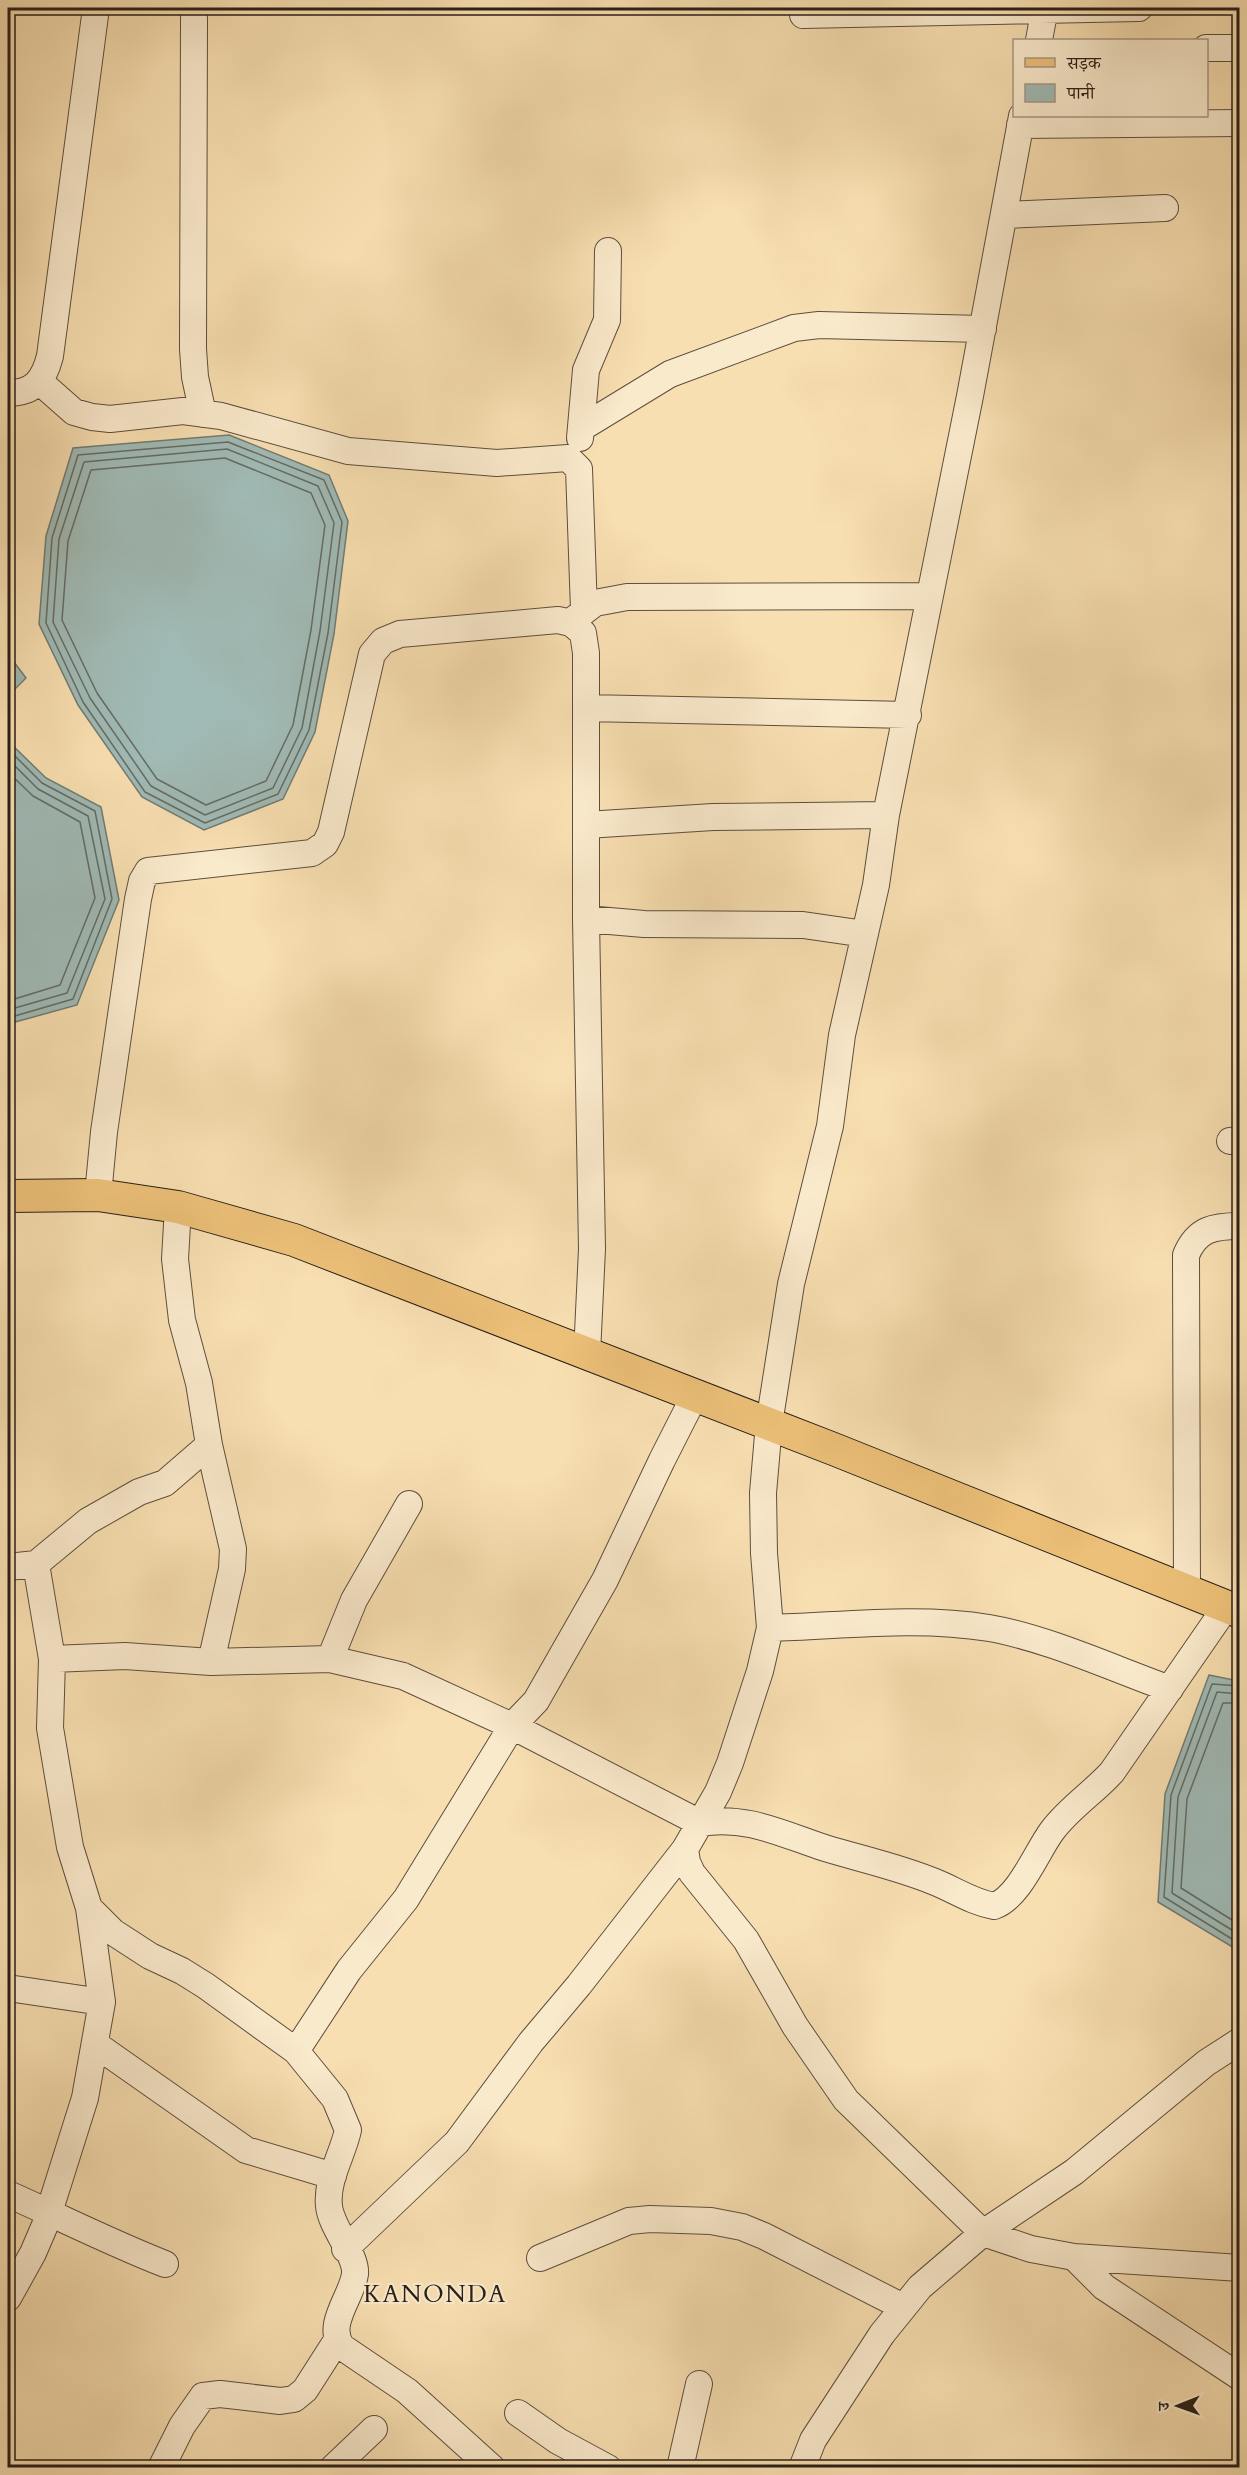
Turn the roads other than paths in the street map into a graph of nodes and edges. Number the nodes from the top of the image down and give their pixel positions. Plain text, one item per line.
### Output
1 (96, 8) edge
2 (1045, 8) edge
3 (1139, 8) edge
4 (803, 15) dead end
5 (194, 18) dead end
6 (1038, 39) edge
7 (1208, 48) edge
8 (1239, 48) edge
9 (1021, 120) edge
10 (1055, 121) edge
11 (1239, 123) edge
12 (1165, 208) dead end
13 (1004, 215) junction
14 (608, 251) dead end
15 (982, 329) junction
16 (40, 382) junction
17 (8, 393) edge
18 (203, 414) junction
19 (583, 427) junction
20 (575, 462) junction
21 (929, 596) junction
22 (577, 616) junction
23 (586, 708) junction
24 (908, 715) junction
25 (886, 815) junction
26 (586, 825) junction
27 (586, 919) junction
28 (865, 934) junction
29 (98, 1195) junction
30 (8, 1196) edge
31 (178, 1207) junction
32 (1239, 1226) edge
33 (587, 1354) junction
34 (695, 1395) junction
35 (769, 1424) junction
36 (209, 1445) junction
37 (409, 1504) dead end
38 (36, 1564) junction
39 (8, 1567) edge
40 (1187, 1590) junction
41 (1233, 1609) edge
42 (770, 1628) junction
43 (52, 1659) junction
44 (330, 1659) junction
45 (211, 1662) junction
46 (1170, 1689) junction
47 (512, 1726) junction
48 (700, 1823) junction
49 (685, 1849) junction
50 (89, 1908) junction
51 (8, 1988) edge
52 (102, 2002) junction
53 (1239, 2041) edge
54 (95, 2044) junction
55 (296, 2051) junction
56 (333, 2176) junction
57 (8, 2194) edge
58 (50, 2211) junction
59 (982, 2233) junction
60 (345, 2249) junction
61 (1074, 2257) junction
62 (540, 2258) dead end
63 (165, 2264) dead end
64 (1239, 2268) edge
65 (8, 2298) edge
66 (903, 2307) junction
67 (337, 2340) junction
68 (1239, 2377) edge
69 (699, 2384) dead end
70 (518, 2413) dead end
71 (374, 2429) dead end
72 (161, 2468) edge
73 (333, 2468) edge
74 (492, 2468) edge
75 (608, 2468) edge
76 (680, 2468) edge
77 (802, 2468) edge

1 - 16 street
2 - 3 street
2 - 4 street
2 - 6 street
5 - 18 street
7 - 8 street
9 - 10 street
9 - 13 street
10 - 11 street
12 - 13 street
13 - 15 street
14 - 19 street
15 - 19 street
15 - 21 street
16 - 17 street
16 - 18 street
18 - 20 street
19 - 20 street
20 - 22 street
21 - 22 street
21 - 24 street
22 - 23 street
22 - 29 street
23 - 24 street
23 - 26 street
24 - 25 street
25 - 26 street
25 - 28 street
26 - 27 street
27 - 28 street
27 - 33 street
28 - 35 street
29 - 30 main road
29 - 31 main road
31 - 33 main road
31 - 36 street
32 - 40 street
33 - 34 main road
34 - 35 main road
34 - 47 street
35 - 40 main road
35 - 42 street
36 - 38 street
36 - 45 street
37 - 44 street
38 - 39 street
38 - 43 street
40 - 41 main road
41 - 46 street
42 - 46 street
42 - 48 street
43 - 45 street
43 - 50 street
44 - 45 street
44 - 47 street
46 - 48 street
47 - 48 street
47 - 55 street
48 - 49 street
49 - 59 street
49 - 60 street
50 - 52 street
50 - 55 street
51 - 52 street
52 - 54 street
53 - 59 street
54 - 56 street
54 - 58 street
55 - 56 street
56 - 60 street
57 - 58 street
58 - 63 street
58 - 65 street
59 - 61 street
59 - 66 street
60 - 67 street
61 - 64 street
61 - 68 street
62 - 66 street
66 - 77 street
67 - 72 street
67 - 74 street
69 - 76 street
70 - 75 street
71 - 73 street

